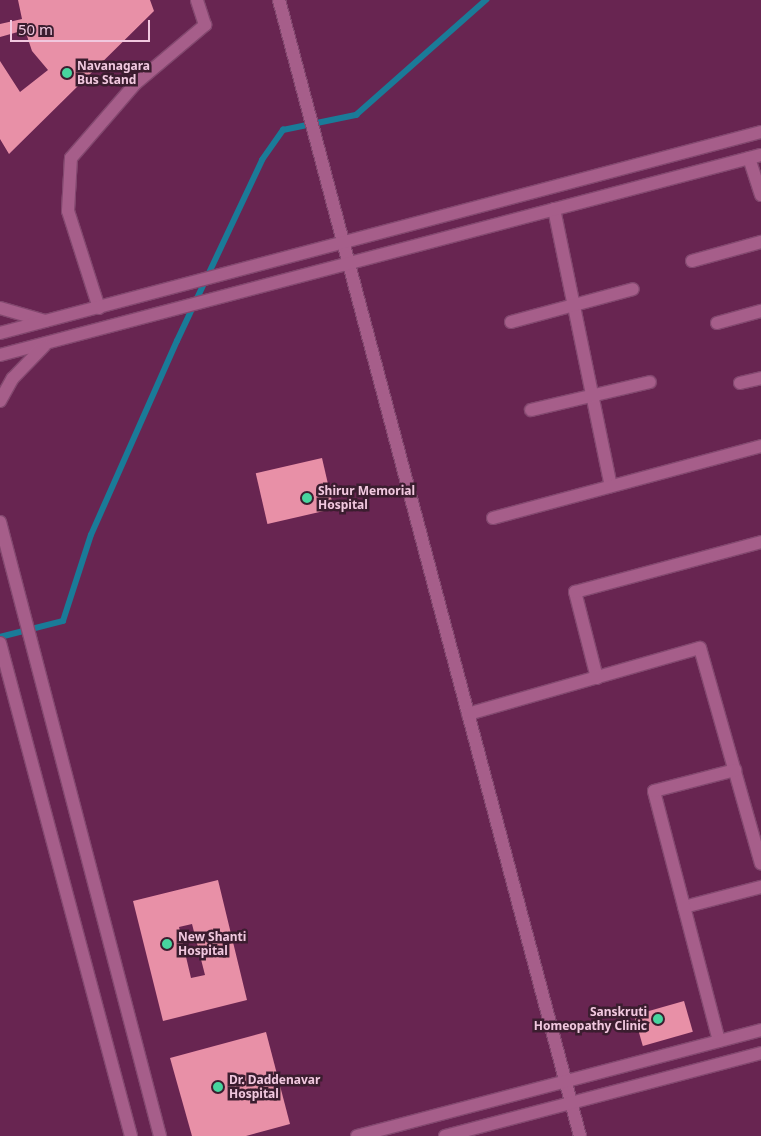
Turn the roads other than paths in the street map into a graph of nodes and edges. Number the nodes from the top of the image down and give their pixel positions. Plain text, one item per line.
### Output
1 (197, 0) edge
2 (279, 0) edge
3 (761, 132) edge
4 (755, 156) edge
5 (761, 195) edge
6 (554, 209) junction
7 (761, 242) edge
8 (343, 243) junction
9 (692, 261) dead end
10 (348, 263) junction
11 (633, 289) dead end
12 (574, 305) junction
13 (0, 308) edge
14 (99, 308) junction
15 (761, 311) edge
16 (45, 321) junction
17 (512, 322) dead end
18 (717, 323) dead end
19 (0, 333) edge
20 (48, 342) junction
21 (0, 355) edge
22 (761, 378) edge
23 (650, 382) dead end
24 (740, 383) dead end
25 (592, 396) junction
26 (0, 401) edge
27 (531, 410) dead end
28 (761, 446) edge
29 (611, 486) junction
30 (493, 518) dead end
31 (0, 522) edge
32 (761, 542) edge
33 (0, 643) edge
34 (597, 678) junction
35 (468, 714) junction
36 (735, 770) junction
37 (761, 864) edge
38 (761, 887) edge
39 (684, 907) junction
40 (761, 1030) edge
41 (719, 1041) junction
42 (761, 1053) edge
43 (566, 1081) junction
44 (571, 1103) junction
45 (131, 1136) edge
46 (160, 1136) edge
47 (357, 1136) edge
48 (445, 1136) edge
49 (580, 1136) edge

1 - 14 street
2 - 8 street
3 - 8 street
4 - 5 street
4 - 6 street
6 - 10 street
6 - 12 street
7 - 9 street
8 - 10 street
8 - 14 street
10 - 20 street
10 - 35 street
11 - 12 street
12 - 17 street
12 - 25 street
13 - 16 street
14 - 16 street
15 - 18 street
16 - 19 street
20 - 21 street
20 - 26 street
22 - 24 street
23 - 25 street
25 - 27 street
25 - 29 street
28 - 29 street
29 - 30 street
31 - 46 street
32 - 34 street
33 - 45 street
34 - 35 street
34 - 36 street
35 - 43 street
36 - 37 street
36 - 39 street
38 - 39 street
39 - 41 street
40 - 41 street
41 - 43 street
42 - 44 street
43 - 44 street
43 - 47 street
44 - 48 street
44 - 49 street

